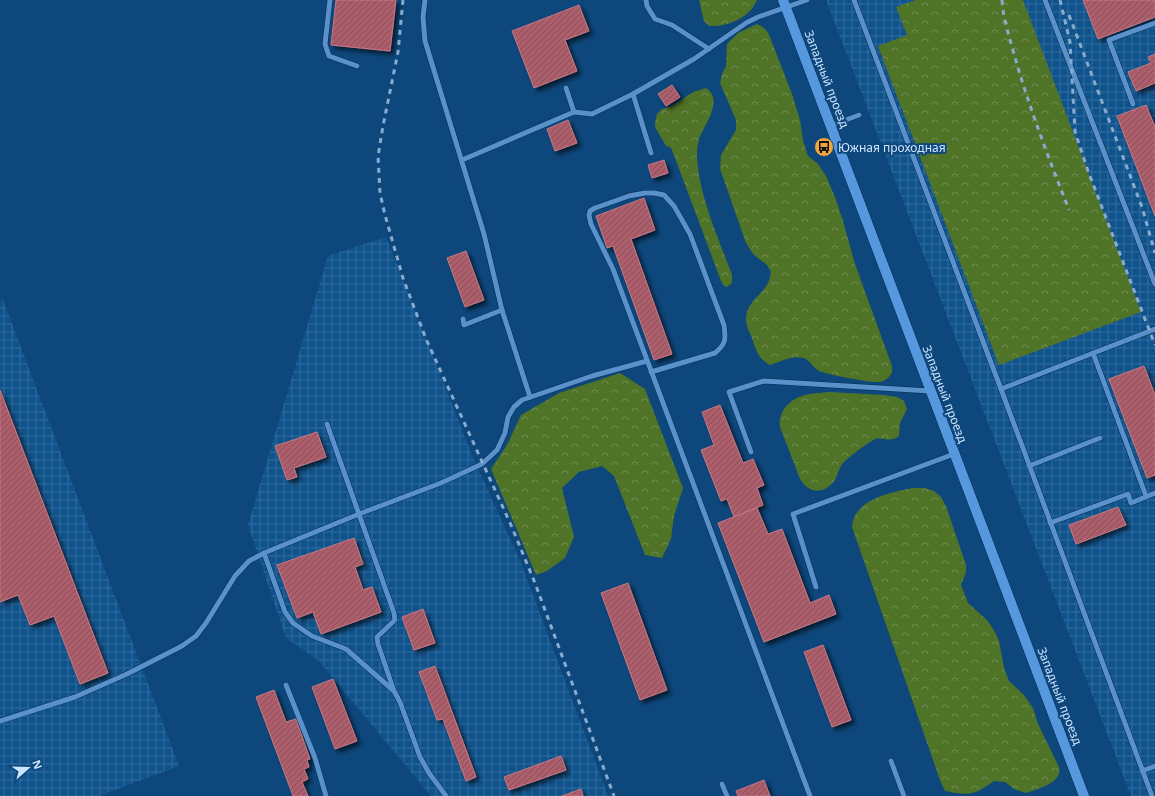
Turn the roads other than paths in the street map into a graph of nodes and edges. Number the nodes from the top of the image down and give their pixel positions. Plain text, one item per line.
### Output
1 (330, 0) edge
2 (425, 0) edge
3 (646, 0) edge
4 (807, 0) edge
5 (854, 0) edge
6 (1045, 0) edge
7 (784, 4) edge
8 (1155, 23) edge
9 (709, 49) junction
10 (357, 66) dead end
11 (566, 88) dead end
12 (632, 94) junction
13 (1133, 104) dead end
14 (574, 112) junction
15 (859, 115) dead end
16 (830, 126) junction
17 (651, 153) dead end
18 (462, 160) junction
19 (1155, 284) edge
20 (502, 310) junction
21 (463, 319) dead end
22 (1155, 329) edge
23 (1093, 353) junction
24 (647, 361) junction
25 (651, 372) junction
26 (1001, 389) junction
27 (930, 391) junction
28 (530, 397) junction
29 (327, 424) dead end
30 (1100, 438) dead end
31 (751, 452) dead end
32 (954, 454) junction
33 (1029, 466) junction
34 (1155, 493) edge
35 (1146, 496) junction
36 (359, 514) junction
37 (1050, 523) junction
38 (264, 553) junction
39 (816, 587) dead end
40 (286, 685) dead end
41 (394, 691) junction
42 (0, 722) edge
43 (891, 761) dead end
44 (1155, 766) edge
45 (1142, 771) junction
46 (722, 784) dead end
47 (326, 796) edge
48 (446, 796) edge
49 (727, 796) edge
50 (810, 796) edge
51 (904, 796) edge
52 (1084, 796) edge
53 (1152, 796) edge

1 - 10 lane
2 - 18 lane
3 - 9 lane
4 - 7 lane
5 - 26 lane
6 - 19 lane
7 - 9 lane
7 - 16 main road, Западный проезд
8 - 13 lane
9 - 12 lane
11 - 14 lane
12 - 14 lane
12 - 17 lane
14 - 18 lane
15 - 16 lane
16 - 27 main road, Западный проезд
18 - 20 lane
20 - 21 lane
20 - 28 lane
22 - 23 lane
23 - 26 lane
23 - 35 lane
24 - 25 lane
24 - 25 lane
24 - 28 lane
25 - 50 lane
26 - 33 lane
27 - 31 lane
27 - 32 main road, Западный проезд
28 - 36 lane
29 - 36 lane
30 - 33 lane
32 - 39 lane
32 - 52 main road, Западный проезд
33 - 37 lane
34 - 35 lane
35 - 37 lane
36 - 38 lane
36 - 41 lane
37 - 45 lane
38 - 41 lane
38 - 42 lane
40 - 47 lane
41 - 48 lane
43 - 51 lane
44 - 45 lane
45 - 53 lane
46 - 49 lane

